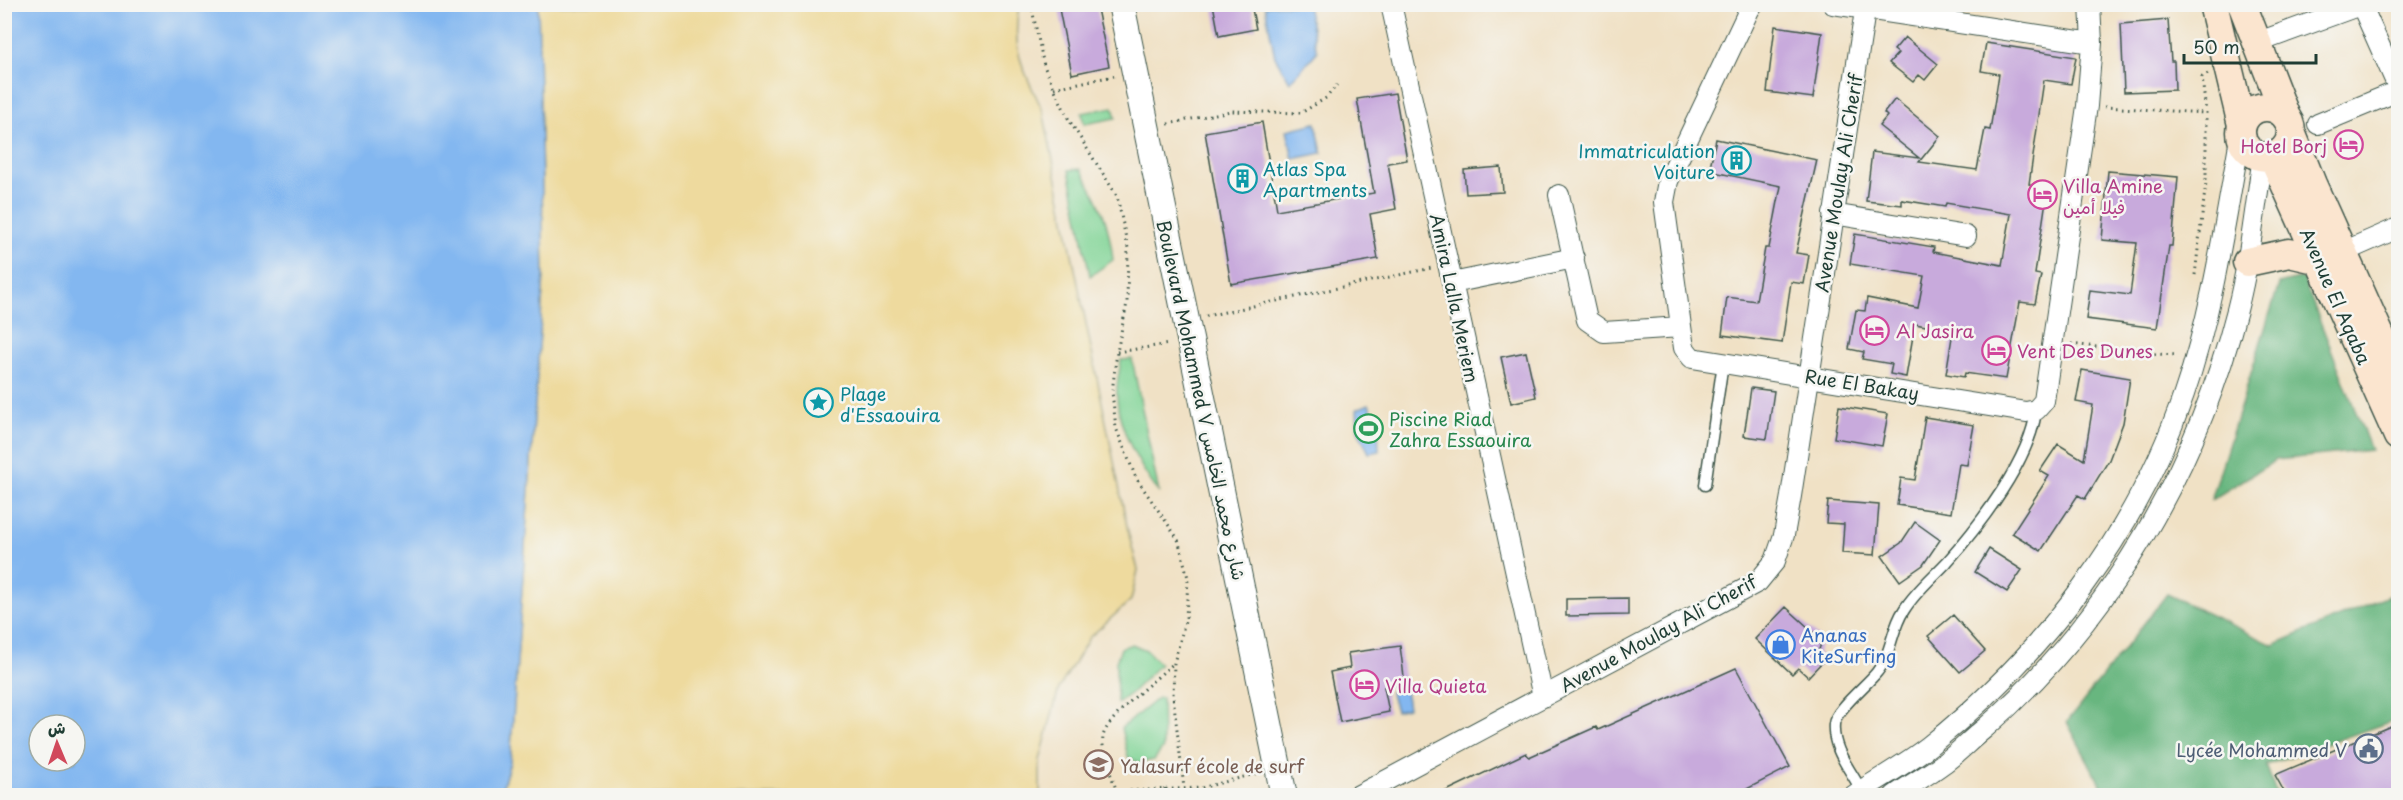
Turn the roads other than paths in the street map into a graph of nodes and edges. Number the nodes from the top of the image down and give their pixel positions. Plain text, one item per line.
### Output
1 (1121, 4) edge
2 (1391, 4) edge
3 (1753, 4) edge
4 (1833, 4) edge
5 (2090, 4) edge
6 (2212, 4) edge
7 (2242, 4) edge
8 (2362, 5) edge
9 (1865, 7) edge
10 (2092, 43) junction
11 (2256, 43) junction
12 (2398, 89) edge
13 (2299, 124) junction
14 (2241, 129) junction
15 (2268, 157) junction
16 (1559, 195) dead end
17 (1833, 214) junction
18 (2398, 228) edge
19 (1966, 236) dead end
20 (2332, 256) junction
21 (1574, 258) junction
22 (2247, 262) junction
23 (1450, 274) junction
24 (1682, 327) junction
25 (1723, 363) junction
26 (1810, 375) junction
27 (2398, 375) edge
28 (2036, 410) junction
29 (2398, 436) edge
30 (1705, 485) dead end
31 (1543, 697) junction
32 (1857, 793) edge
33 (1284, 795) edge
34 (1357, 795) edge
35 (1894, 795) edge

1 - 33 street, Boulevard Mohammed V شارع محمد الخامس
2 - 23 street, Amira Lalla Meriem
3 - 24 street, Rue El Bakay
4 - 9 street
5 - 10 street
6 - 14 main road
7 - 11 main road, Avenue El Aqaba
8 - 11 street
8 - 12 street
9 - 10 street
9 - 17 street, Avenue Moulay Ali Cherif
10 - 28 street
11 - 13 main road, Avenue El Aqaba
12 - 13 street
13 - 14 main road
13 - 15 main road
13 - 20 main road, Avenue El Aqaba
14 - 15 main road
14 - 32 street
15 - 20 main road, Avenue El Aqaba
15 - 22 street
16 - 21 street
17 - 19 street
17 - 26 street, Avenue Moulay Ali Cherif
18 - 20 street
20 - 22 main road
20 - 27 main road, Avenue El Aqaba
20 - 29 main road, Avenue El Aqaba
21 - 23 street
21 - 24 street
22 - 35 street
23 - 31 street, Amira Lalla Meriem
24 - 25 street, Rue El Bakay
25 - 26 street, Rue El Bakay
25 - 30 lane
26 - 28 street, Rue El Bakay
26 - 31 street, Avenue Moulay Ali Cherif
28 - 32 lane
31 - 34 street, Avenue Moulay Ali Cherif

